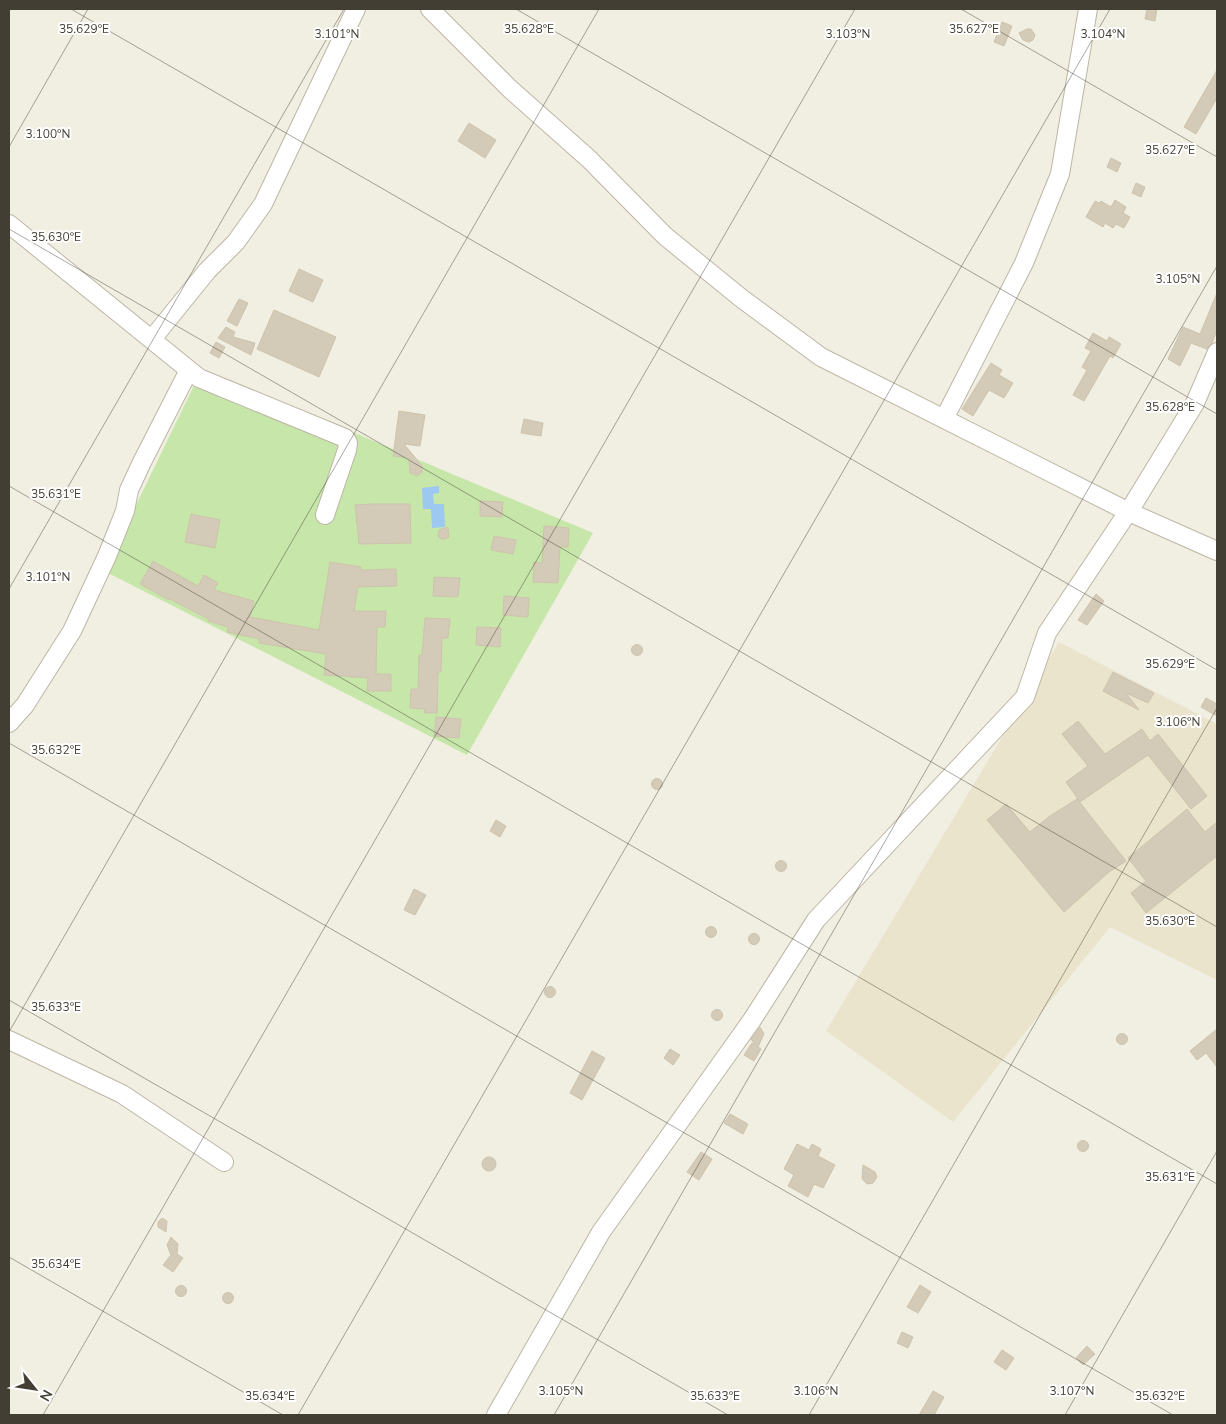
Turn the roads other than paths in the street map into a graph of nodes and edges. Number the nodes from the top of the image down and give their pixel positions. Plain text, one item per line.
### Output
1 (356, 9) edge
2 (430, 9) edge
3 (1088, 9) edge
4 (9, 224) edge
5 (152, 340) junction
6 (1217, 352) edge
7 (189, 370) junction
8 (944, 418) junction
9 (1128, 512) junction
10 (325, 515) dead end
11 (1217, 551) edge
12 (9, 723) edge
13 (9, 1040) edge
14 (224, 1162) dead end
15 (496, 1415) edge

1 - 5 street
2 - 8 street
3 - 8 street
4 - 5 street
5 - 7 street
6 - 9 street
7 - 10 street
7 - 12 street
8 - 9 street
9 - 11 street
9 - 15 street
13 - 14 street

